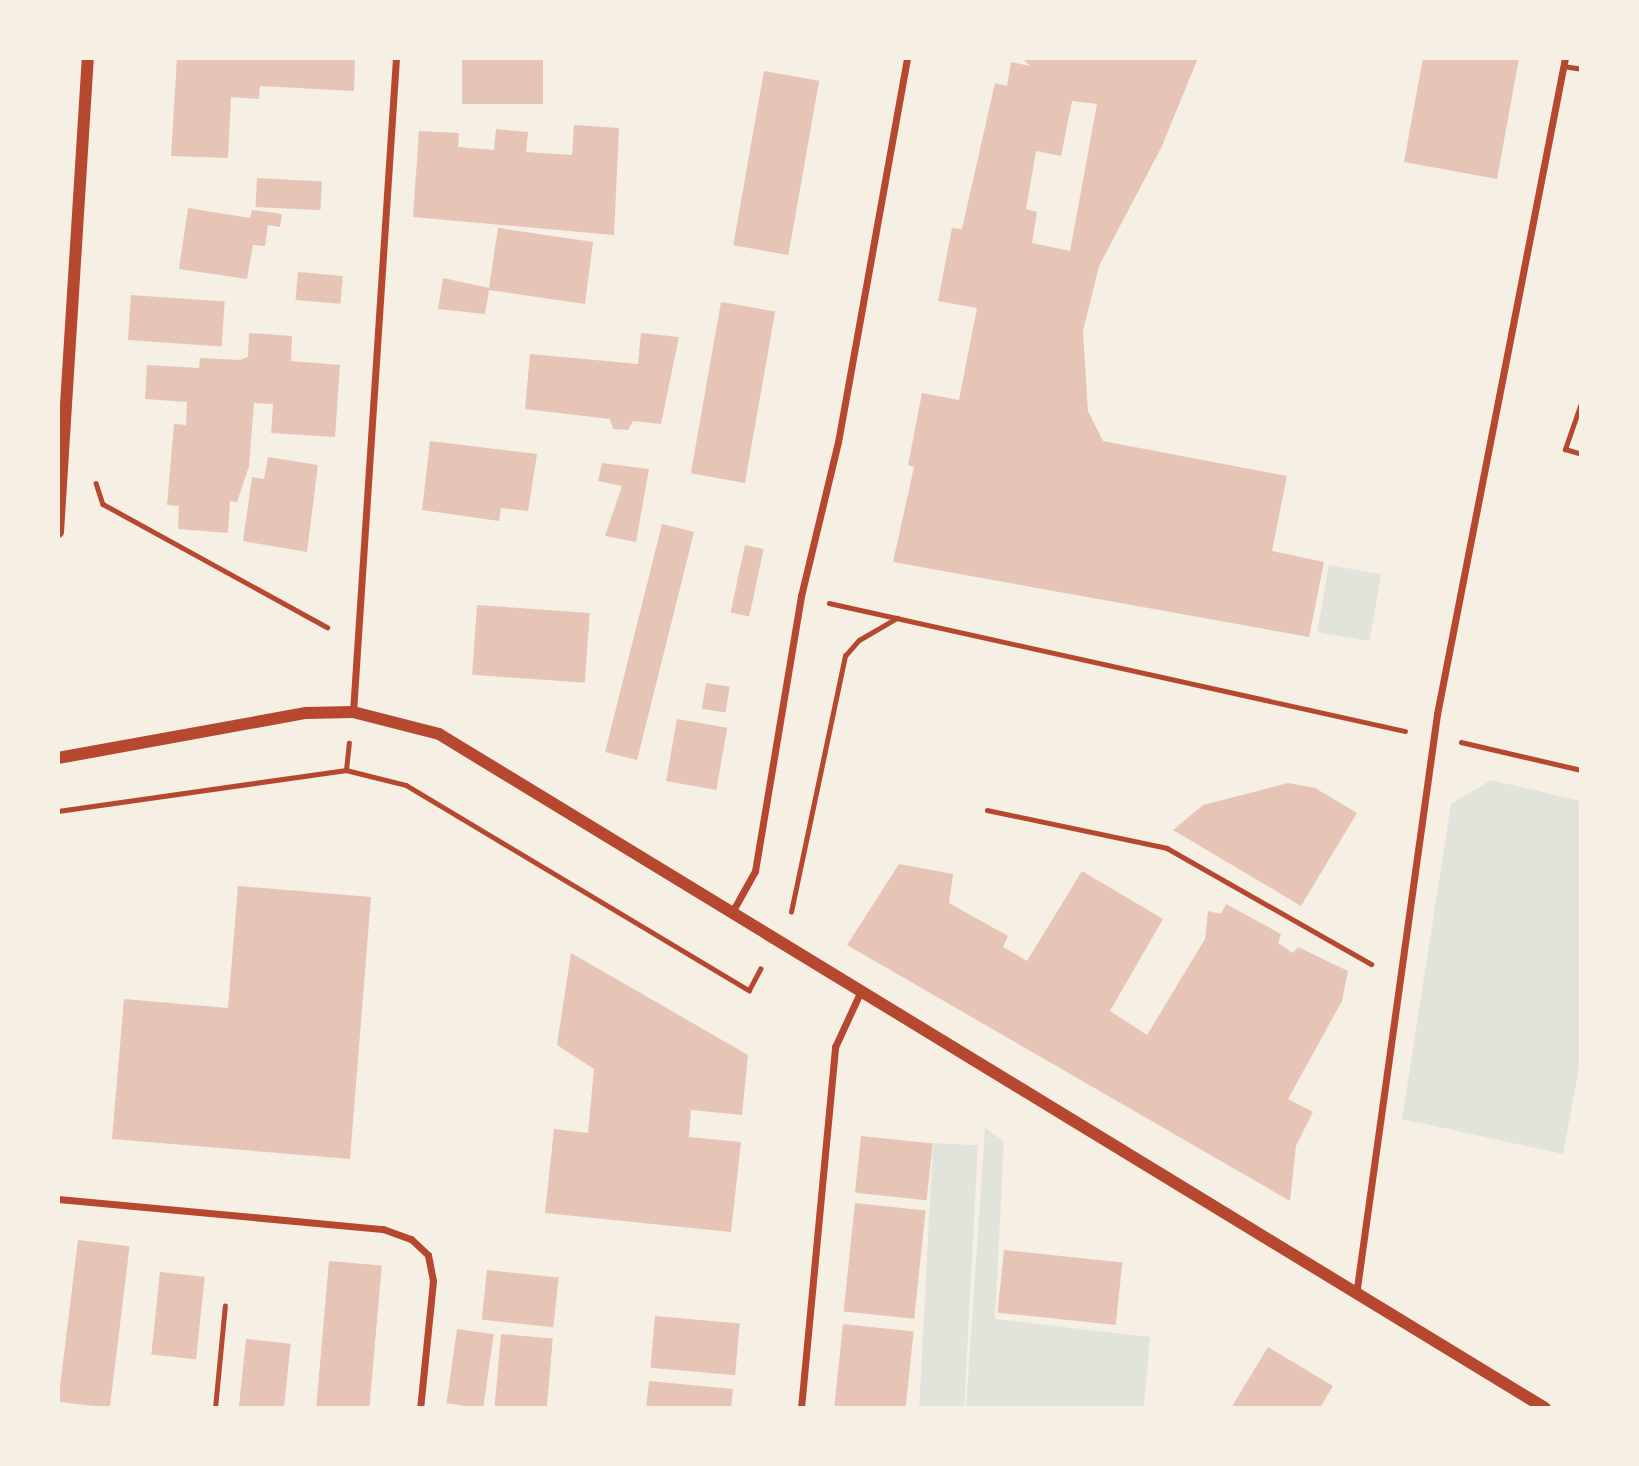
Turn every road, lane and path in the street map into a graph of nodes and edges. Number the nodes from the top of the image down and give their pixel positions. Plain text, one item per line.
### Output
1 (88, 58) edge
2 (396, 58) edge
3 (907, 58) edge
4 (1564, 62) edge
5 (1581, 69) edge
6 (1581, 402) edge
7 (62, 446) junction
8 (1581, 454) edge
9 (58, 501) edge
10 (58, 532) edge
11 (801, 596) junction
12 (356, 625) junction
13 (353, 712) junction
14 (1434, 736) junction
15 (58, 758) edge
16 (1581, 770) edge
17 (987, 810) dead end
18 (730, 914) junction
19 (1399, 980) junction
20 (860, 993) junction
21 (58, 1199) edge
22 (1356, 1295) junction
23 (225, 1305) dead end
24 (215, 1408) edge
25 (420, 1408) edge
26 (801, 1408) edge
27 (1545, 1408) edge

1 - 7 street
2 - 12 street
3 - 11 street
4 - 5 lane
4 - 14 street
6 - 8 lane
7 - 9 street
7 - 12 path
9 - 10 street
11 - 14 path
11 - 18 street
12 - 13 street
13 - 15 street
13 - 18 street
14 - 16 path
14 - 19 street
17 - 19 path
18 - 20 street
19 - 22 street
20 - 22 street
20 - 26 street
21 - 25 street
22 - 27 street
23 - 24 lane

